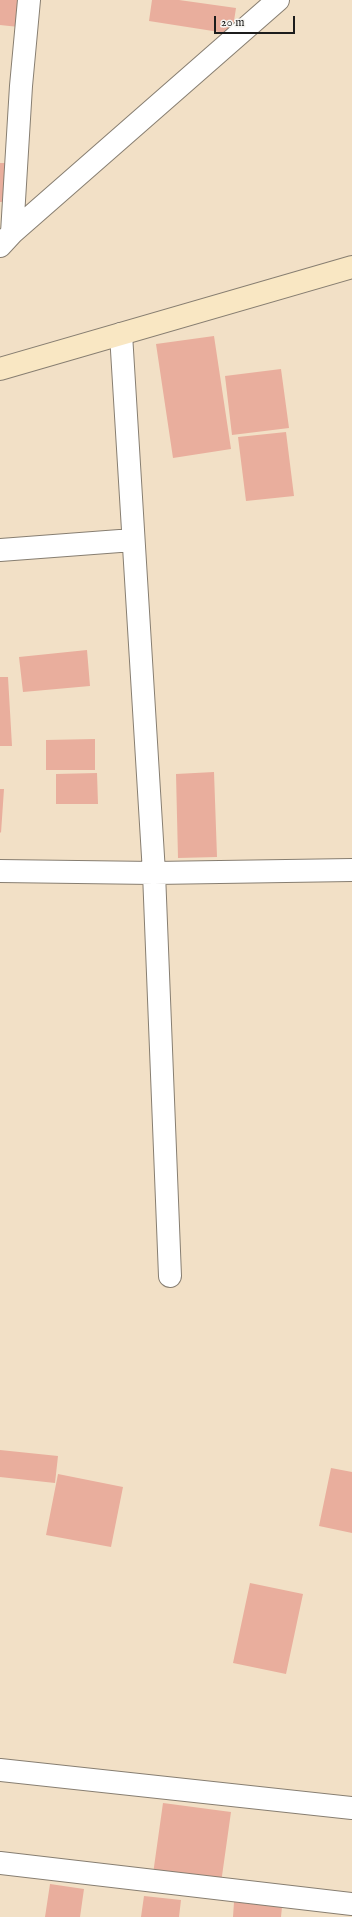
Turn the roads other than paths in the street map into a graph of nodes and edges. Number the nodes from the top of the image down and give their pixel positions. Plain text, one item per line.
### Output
1 (29, 0) edge
2 (274, 2) edge
3 (6, 240) edge
4 (352, 267) edge
5 (121, 334) junction
6 (0, 369) edge
7 (133, 540) junction
8 (0, 550) edge
9 (352, 870) edge
10 (0, 871) edge
11 (154, 873) junction
12 (170, 1276) dead end
13 (0, 1770) edge
14 (352, 1808) edge
15 (0, 1863) edge
16 (352, 1904) edge

1 - 3 street
2 - 3 street
4 - 5 main road
5 - 6 main road
5 - 7 street
7 - 8 street
7 - 11 street
9 - 11 street
10 - 11 street
11 - 12 street
13 - 14 street
15 - 16 street

